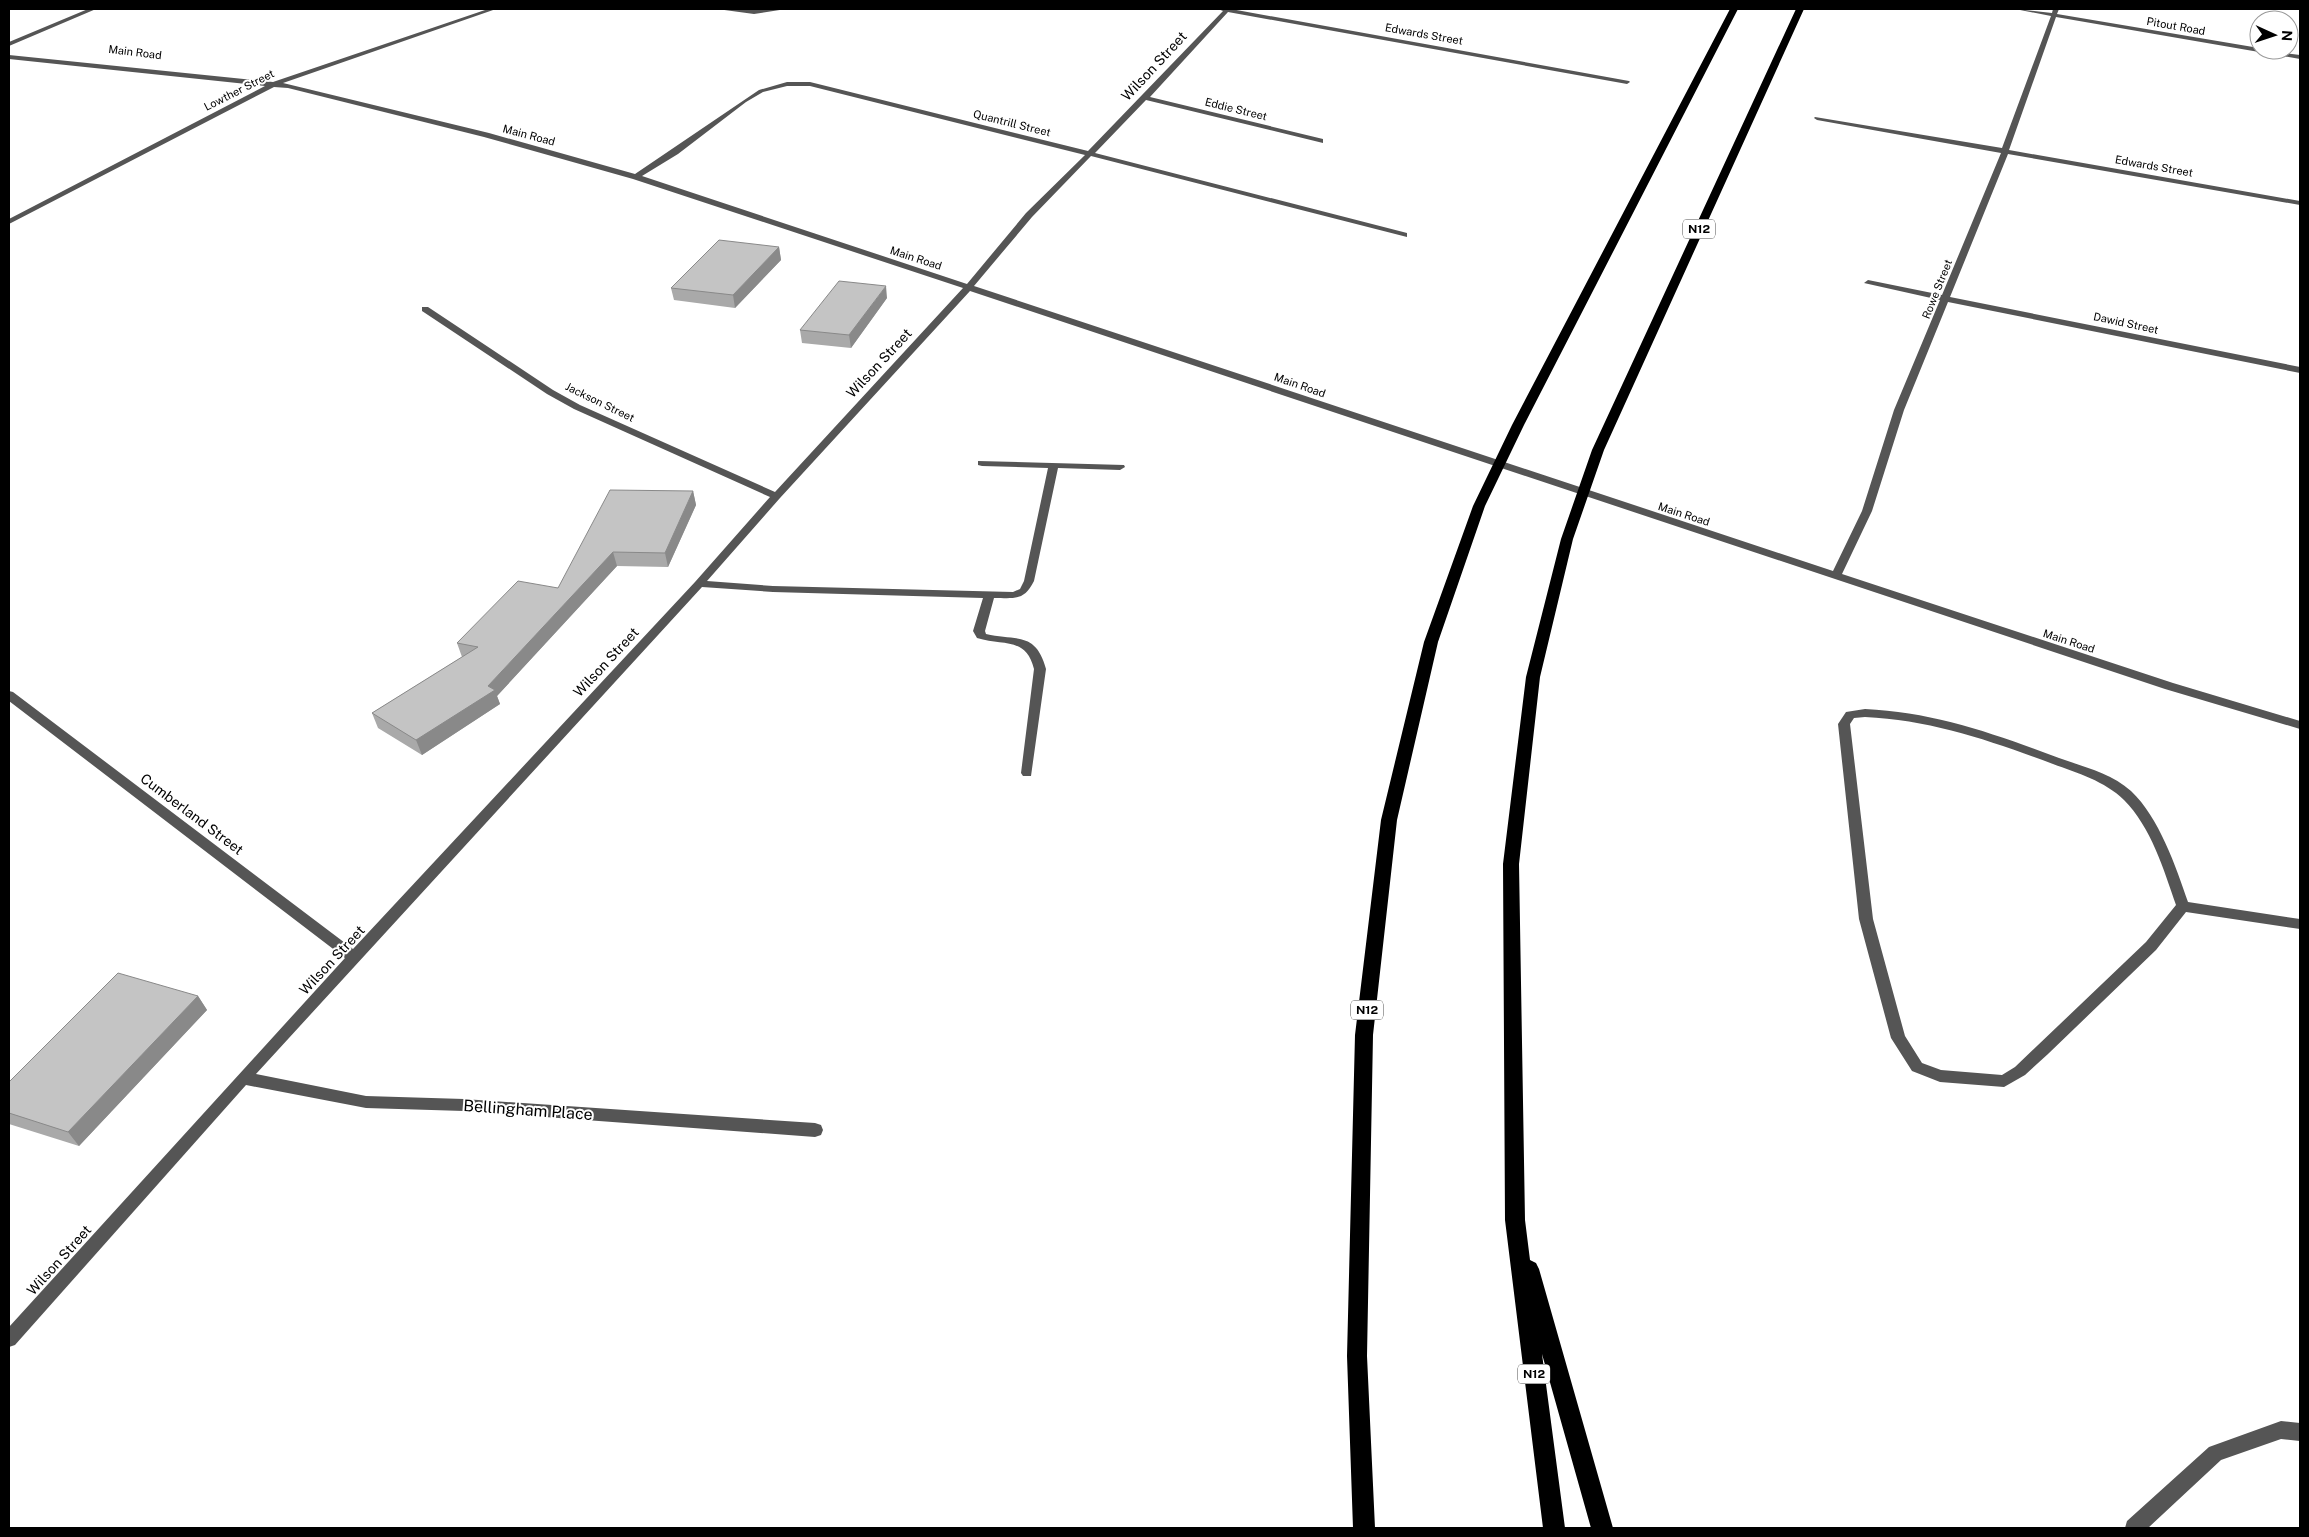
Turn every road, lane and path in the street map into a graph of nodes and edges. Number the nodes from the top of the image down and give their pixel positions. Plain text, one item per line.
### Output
1 (93, 9) edge
2 (493, 9) edge
3 (720, 9) edge
4 (783, 9) edge
5 (1217, 9) edge
6 (1734, 9) edge
7 (1800, 9) edge
8 (2018, 9) edge
9 (1228, 10) edge
10 (2056, 12) edge
11 (9, 44) edge
12 (9, 50) edge
13 (9, 57) edge
14 (2300, 58) edge
15 (278, 82) junction
16 (1627, 82) dead end
17 (269, 86) junction
18 (288, 86) junction
19 (1145, 98) junction
20 (1817, 118) dead end
21 (1320, 141) dead end
22 (2005, 151) junction
23 (1089, 154) junction
24 (636, 177) junction
25 (2300, 203) edge
26 (9, 222) edge
27 (1404, 235) dead end
28 (1868, 283) dead end
29 (969, 287) junction
30 (1946, 298) junction
31 (425, 309) dead end
32 (2300, 370) edge
33 (982, 463) dead end
34 (1054, 465) junction
35 (1120, 467) dead end
36 (776, 496) junction
37 (1836, 576) junction
38 (699, 584) junction
39 (990, 594) junction
40 (9, 695) edge
41 (2300, 725) edge
42 (1027, 773) dead end
43 (2184, 906) junction
44 (2300, 924) edge
45 (355, 958) junction
46 (242, 1078) junction
47 (815, 1130) dead end
48 (1515, 1220) junction
49 (9, 1339) edge
50 (2300, 1432) edge
51 (1364, 1528) edge
52 (1554, 1528) edge
53 (1602, 1528) edge
54 (2134, 1528) edge

1 - 11 street
2 - 15 street, Lowther Street
3 - 4 street
5 - 9 street, Edwards Street
6 - 51 highway, N12
7 - 48 highway, N12
8 - 10 street, Pitout Road
9 - 16 street, Edwards Street
9 - 19 street, Wilson Street
10 - 14 street, Pitout Road
10 - 22 street, Rowe Street
12 - 15 street, Main Road
13 - 17 street, Main Road
15 - 17 street, Lowther Street
15 - 18 street, Main Road
17 - 18 street, Main Road
17 - 26 street, Lowther Street
18 - 24 street, Main Road
19 - 21 street, Eddie Street
19 - 23 street, Wilson Street
20 - 22 street, Edwards Street
22 - 25 street, Edwards Street
22 - 30 street, Rowe Street
23 - 24 street, Quantrill Street
23 - 27 street, Quantrill Street
23 - 29 street, Wilson Street
24 - 29 street, Main Road
28 - 30 street, Dawid Street
29 - 36 street, Wilson Street
29 - 37 street, Main Road
30 - 32 street, Dawid Street
30 - 37 street, Rowe Street
31 - 36 street, Jackson Street
33 - 34 street
34 - 35 street
34 - 39 street
36 - 38 street, Wilson Street
37 - 41 street, Main Road
38 - 39 street
38 - 45 street, Wilson Street
39 - 42 street
40 - 45 street, Cumberland Street
43 - 43 street
43 - 44 street
45 - 46 street, Wilson Street
46 - 47 street, Bellingham Place
46 - 49 street, Wilson Street
48 - 52 highway, N12
48 - 53 highway
50 - 54 street

